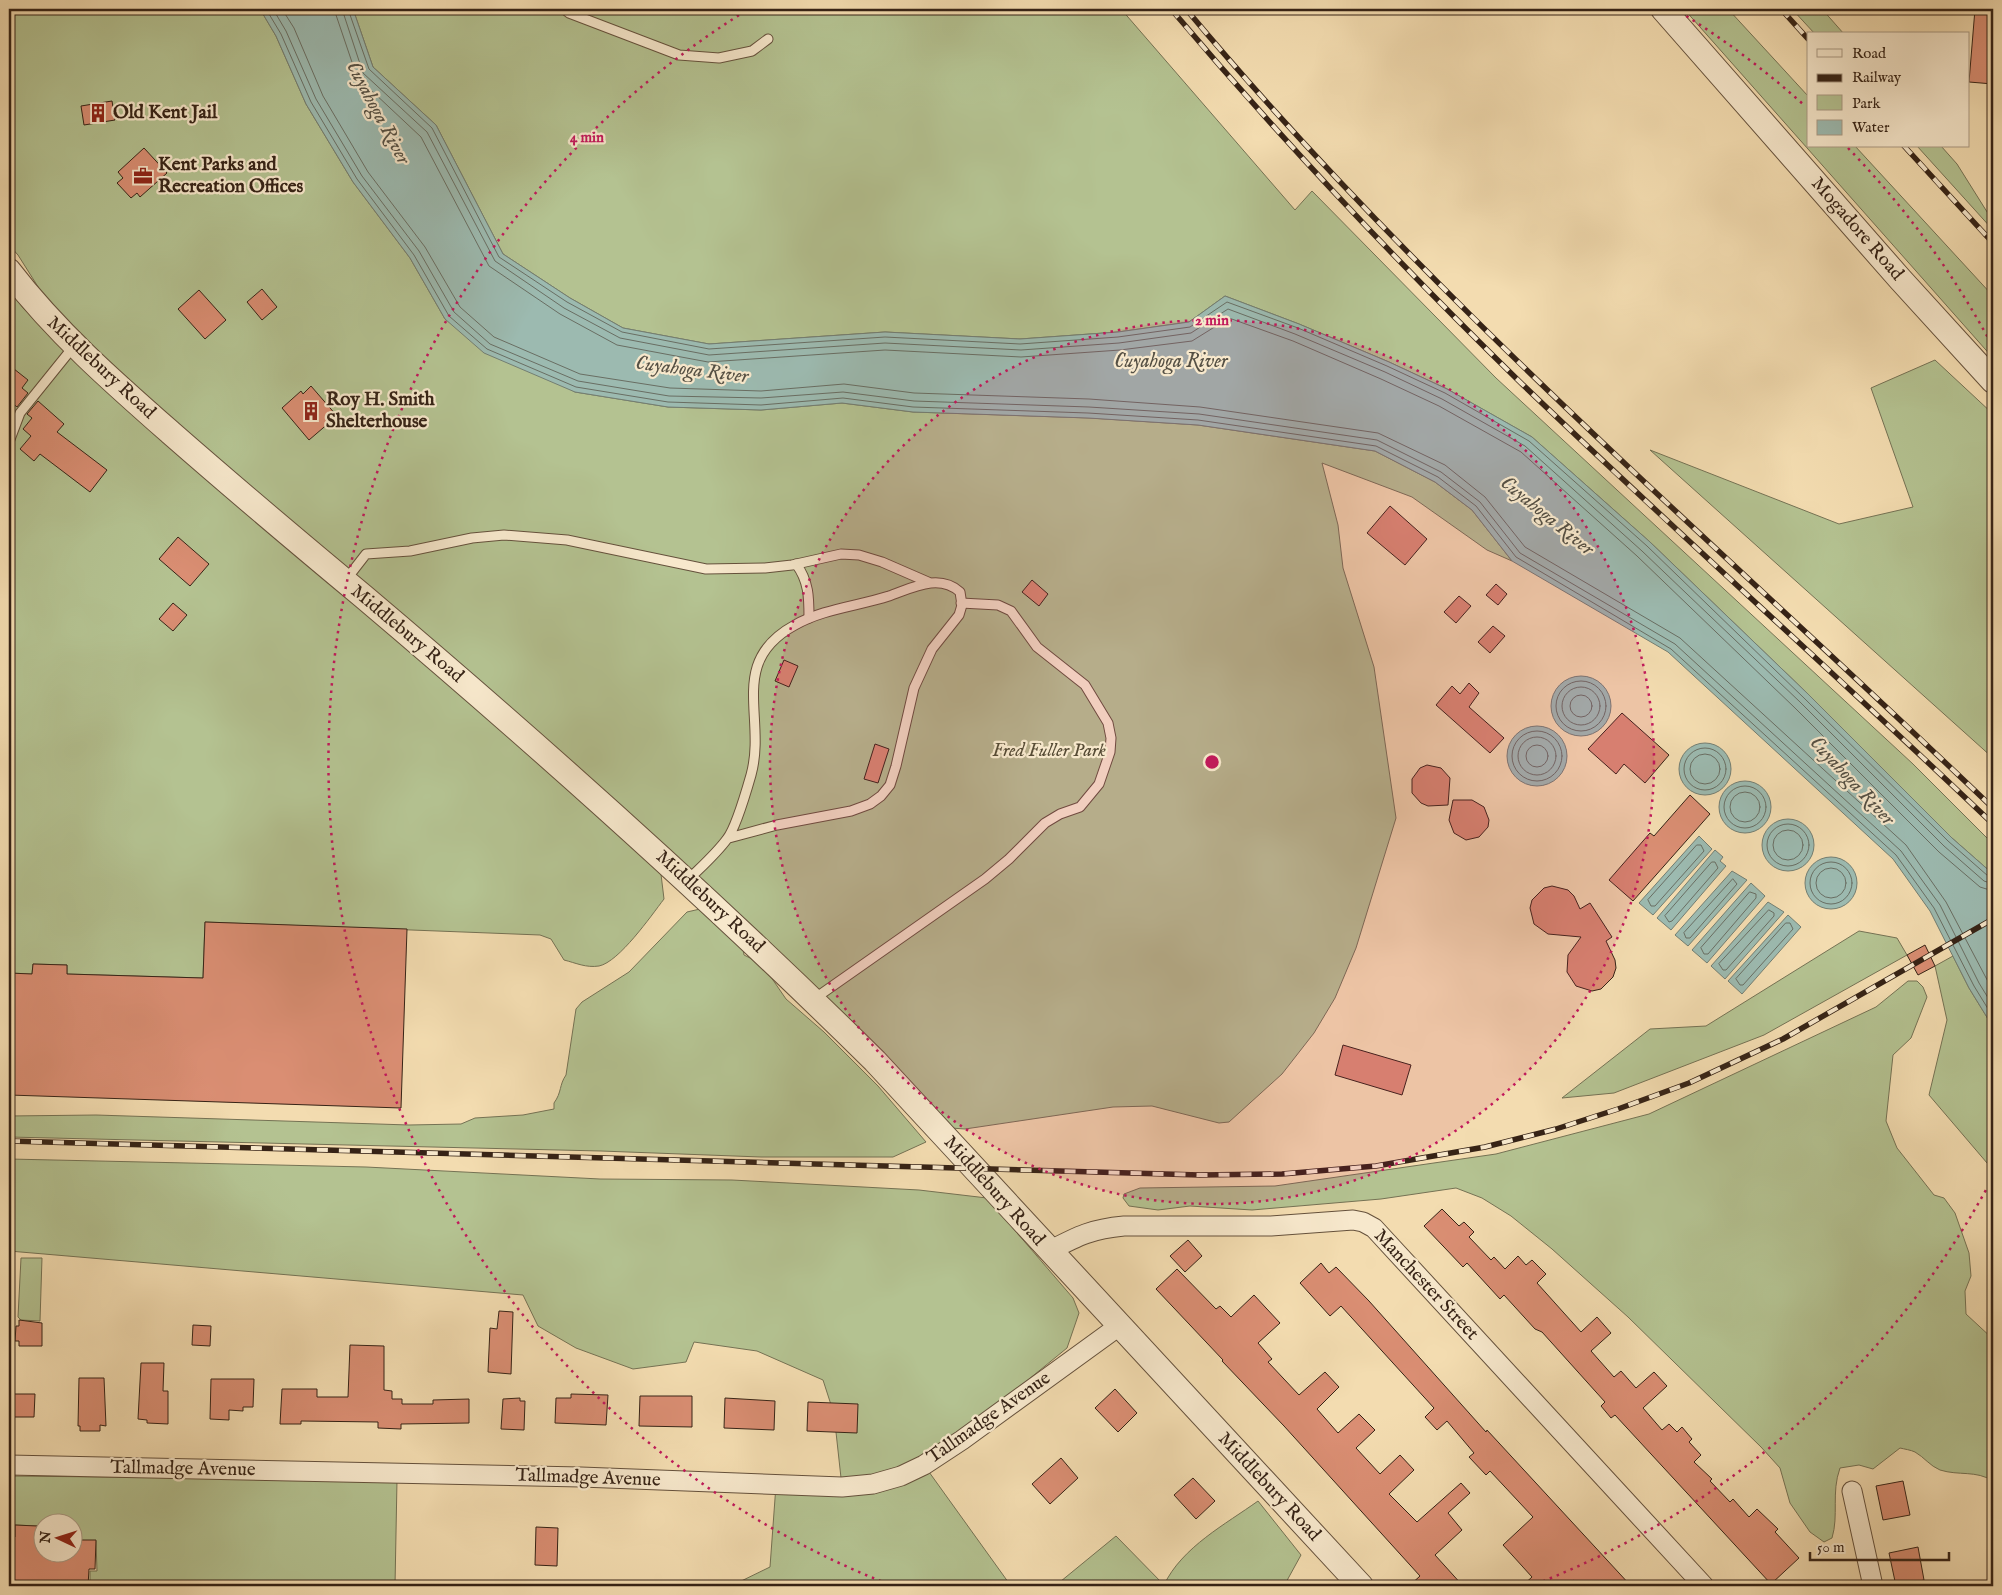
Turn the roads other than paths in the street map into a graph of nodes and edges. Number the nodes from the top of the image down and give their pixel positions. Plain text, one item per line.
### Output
1 (564, 9) edge
2 (1663, 9) edge
3 (768, 40) dead end
4 (9, 271) edge
5 (74, 346) junction
6 (1993, 381) edge
7 (9, 442) edge
8 (796, 564) junction
9 (344, 581) junction
10 (928, 582) junction
11 (961, 603) junction
12 (809, 618) junction
13 (729, 838) junction
14 (688, 880) junction
15 (813, 1000) junction
16 (1049, 1251) junction
17 (1119, 1326) junction
18 (9, 1465) edge
19 (1852, 1491) dead end
20 (1361, 1586) edge
21 (1704, 1586) edge
22 (1873, 1586) edge

1 - 3 lane
2 - 6 street, Mogadore Road
4 - 5 street, Middlebury Road
5 - 7 lane
5 - 9 street, Middlebury Road
8 - 9 lane
8 - 10 lane
8 - 12 lane
9 - 14 street, Middlebury Road
10 - 11 lane
10 - 12 lane
11 - 13 lane
11 - 15 lane
12 - 13 lane
13 - 14 lane
14 - 15 street, Middlebury Road
15 - 16 street, Middlebury Road
16 - 17 street, Middlebury Road
16 - 21 street, Manchester Street
17 - 18 street, Tallmadge Avenue
17 - 20 street, Middlebury Road
19 - 22 street

